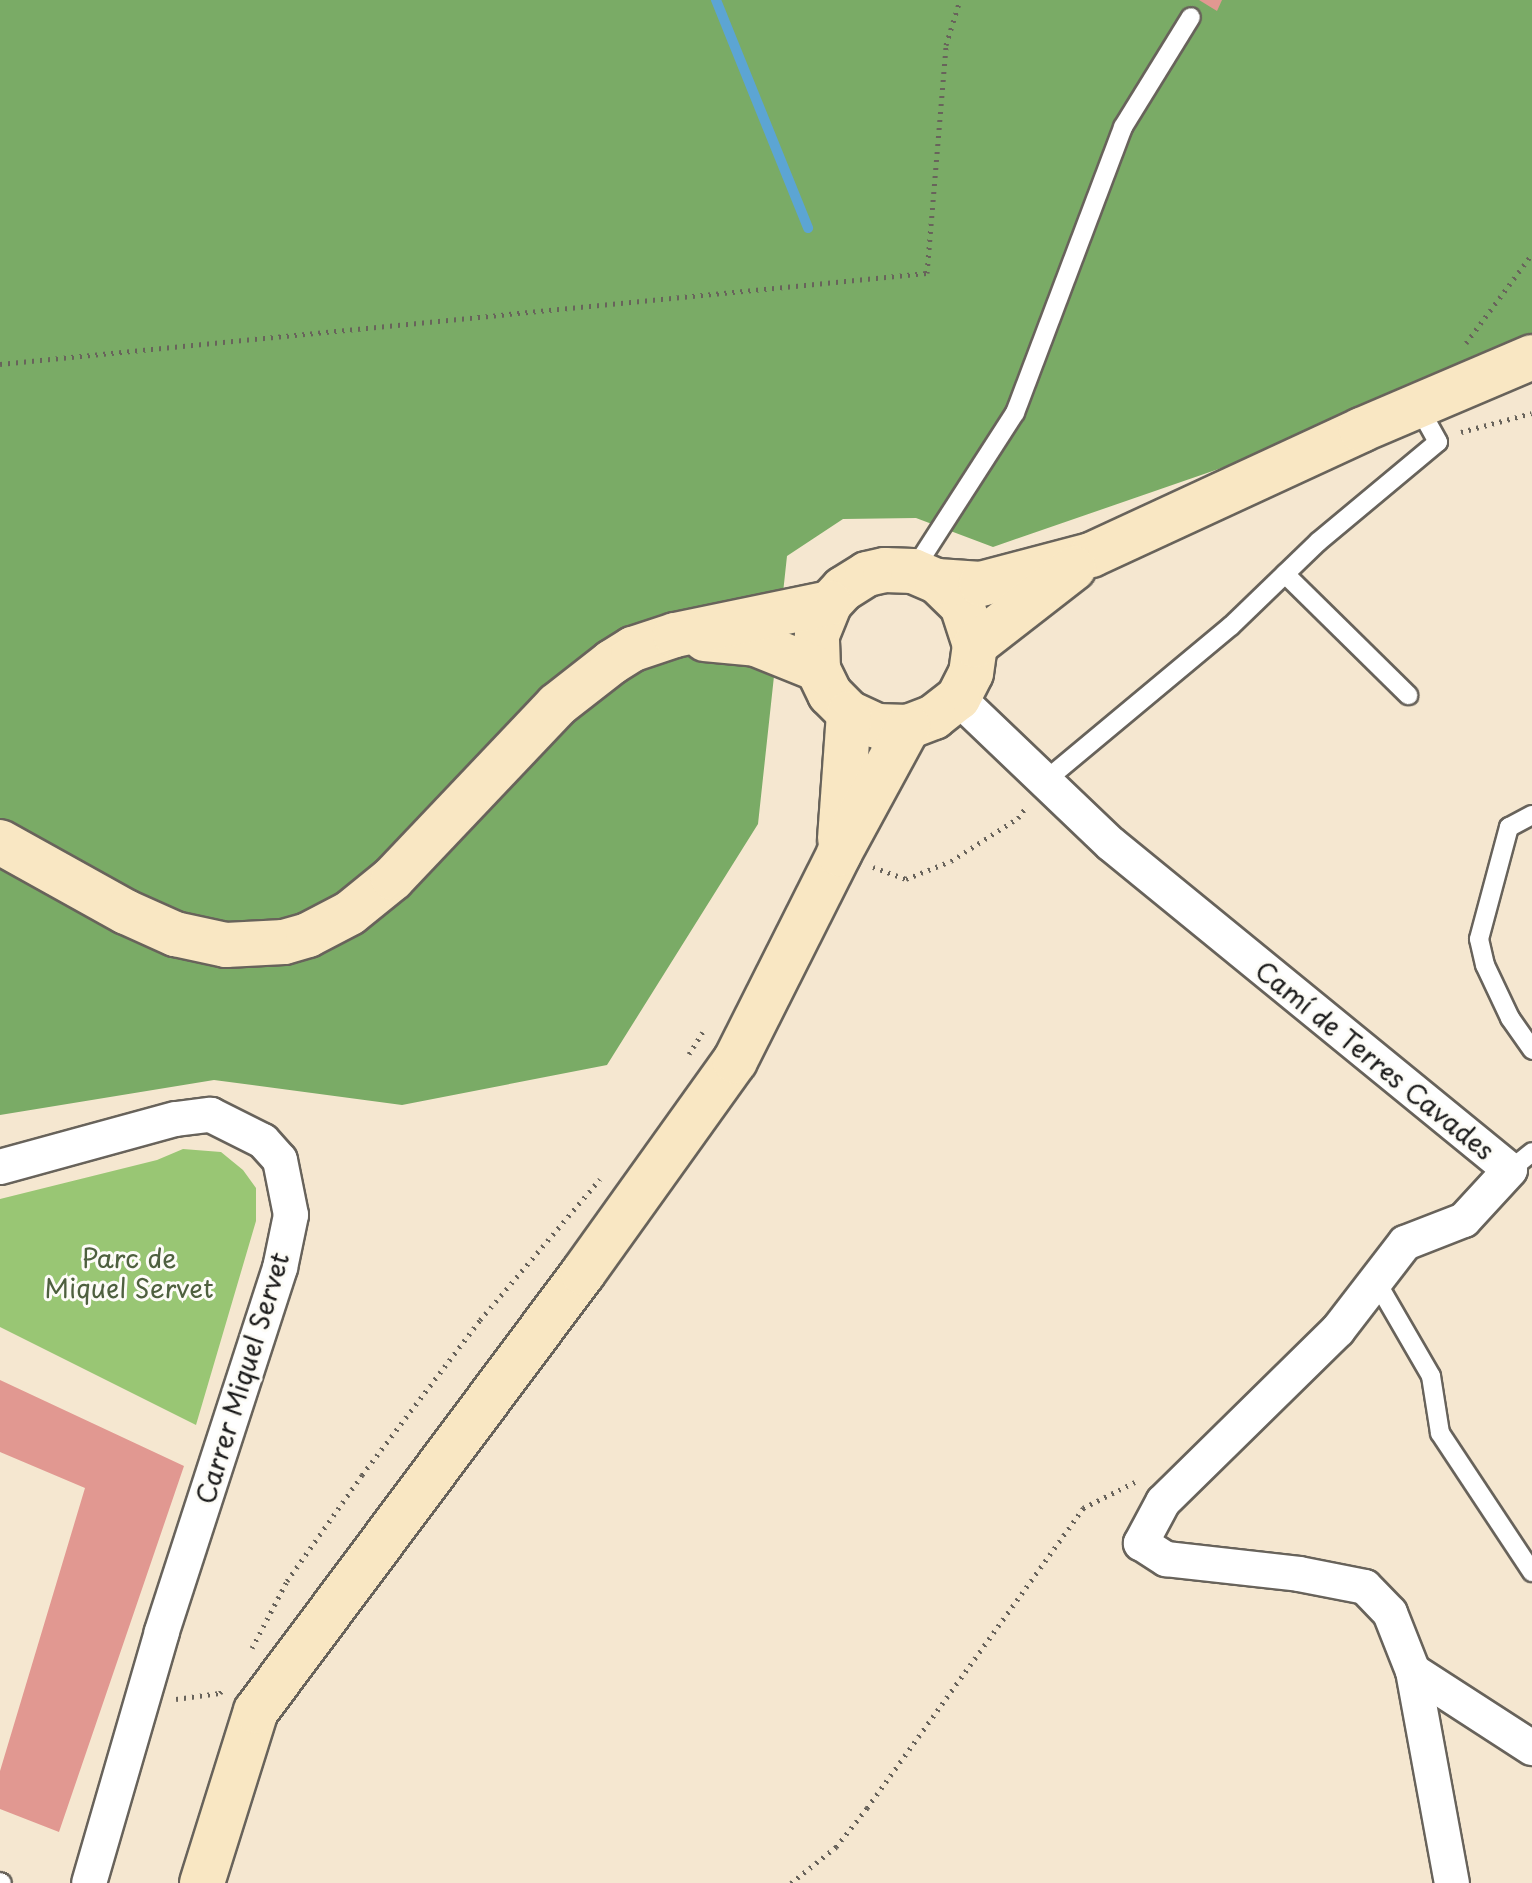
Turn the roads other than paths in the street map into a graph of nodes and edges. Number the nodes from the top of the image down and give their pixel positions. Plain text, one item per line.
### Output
1 (1191, 17) dead end
2 (1532, 357) edge
3 (1428, 424) junction
4 (1091, 555) junction
5 (1285, 574) junction
6 (925, 576) junction
7 (830, 603) junction
8 (675, 635) junction
9 (975, 645) junction
10 (818, 669) junction
11 (1408, 695) dead end
12 (958, 698) junction
13 (849, 713) junction
14 (908, 727) junction
15 (1046, 780) junction
16 (1532, 815) edge
17 (0, 842) edge
18 (839, 854) junction
19 (1532, 1050) edge
20 (1521, 1161) edge
21 (0, 1167) edge
22 (1376, 1281) junction
23 (1532, 1572) edge
24 (1413, 1671) junction
25 (1532, 1748) edge
26 (89, 1883) edge
27 (202, 1883) edge
28 (1452, 1883) edge

1 - 6 lane
2 - 3 main road
3 - 4 main road
3 - 5 lane
4 - 6 main road
4 - 9 main road
5 - 11 lane
5 - 15 lane
6 - 7 main road
6 - 9 main road
7 - 8 main road
7 - 10 main road
8 - 10 main road
8 - 17 main road
9 - 12 main road
10 - 13 main road
12 - 14 main road
12 - 15 street, Camí de Terres Cavades
13 - 14 main road
13 - 18 main road
14 - 18 main road
15 - 20 street, Camí de Terres Cavades
16 - 19 lane
18 - 27 main road
20 - 22 street, Camí de Terres Cavades
21 - 26 street, Carrer Miquel Servet
22 - 23 lane
22 - 24 street, Camí de Terres Cavades
24 - 25 street
24 - 28 street

